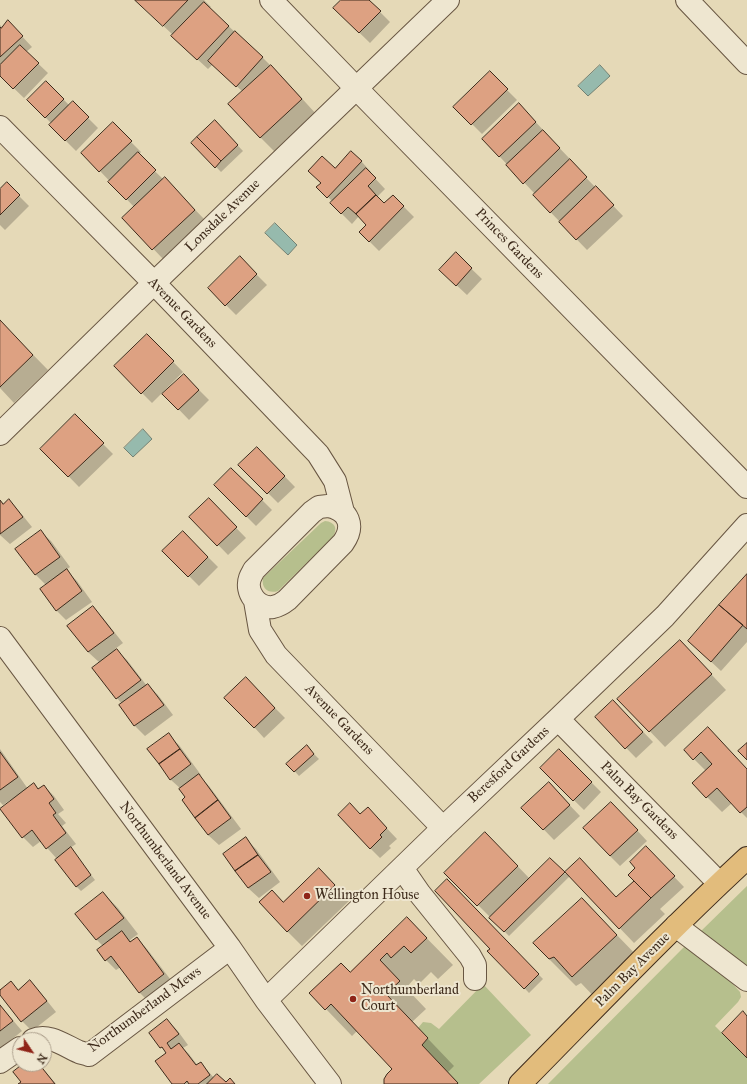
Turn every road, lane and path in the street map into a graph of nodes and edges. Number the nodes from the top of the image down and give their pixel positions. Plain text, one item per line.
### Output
1 (271, 0) edge
2 (448, 0) edge
3 (687, 0) edge
4 (747, 63) edge
5 (357, 89) junction
6 (0, 127) edge
7 (154, 283) junction
8 (0, 434) edge
9 (747, 487) edge
10 (343, 512) junction
11 (747, 525) edge
12 (255, 601) junction
13 (0, 638) edge
14 (558, 719) junction
15 (443, 828) junction
16 (747, 858) edge
17 (402, 868) junction
18 (720, 883) junction
19 (676, 926) junction
20 (230, 948) junction
21 (475, 979) dead end
22 (747, 980) edge
23 (266, 1000) junction
24 (52, 1040) edge
25 (12, 1054) edge
26 (0, 1062) edge
27 (330, 1084) edge
28 (520, 1084) edge

1 - 5 street, Princes Gardens
2 - 5 street, Lonsdale Avenue
3 - 4 street
5 - 7 street, Lonsdale Avenue
5 - 9 street, Princes Gardens
6 - 7 street, Avenue Gardens
7 - 8 street, Lonsdale Avenue
7 - 10 street, Avenue Gardens
10 - 12 street, Avenue Gardens
10 - 12 street, Avenue Gardens
11 - 14 street, Beresford Gardens
12 - 15 street, Avenue Gardens
13 - 20 street, Northumberland Avenue
14 - 15 street, Beresford Gardens
14 - 18 street, Palm Bay Gardens
15 - 17 street, Beresford Gardens
16 - 18 main road, Palm Bay Avenue
17 - 21 street
17 - 23 street, Beresford Gardens
18 - 19 main road, Palm Bay Avenue
19 - 22 street
19 - 28 main road, Palm Bay Avenue
20 - 23 street, Northumberland Avenue
20 - 24 street, Northumberland Mews
23 - 27 street, Northumberland Avenue
25 - 26 street

